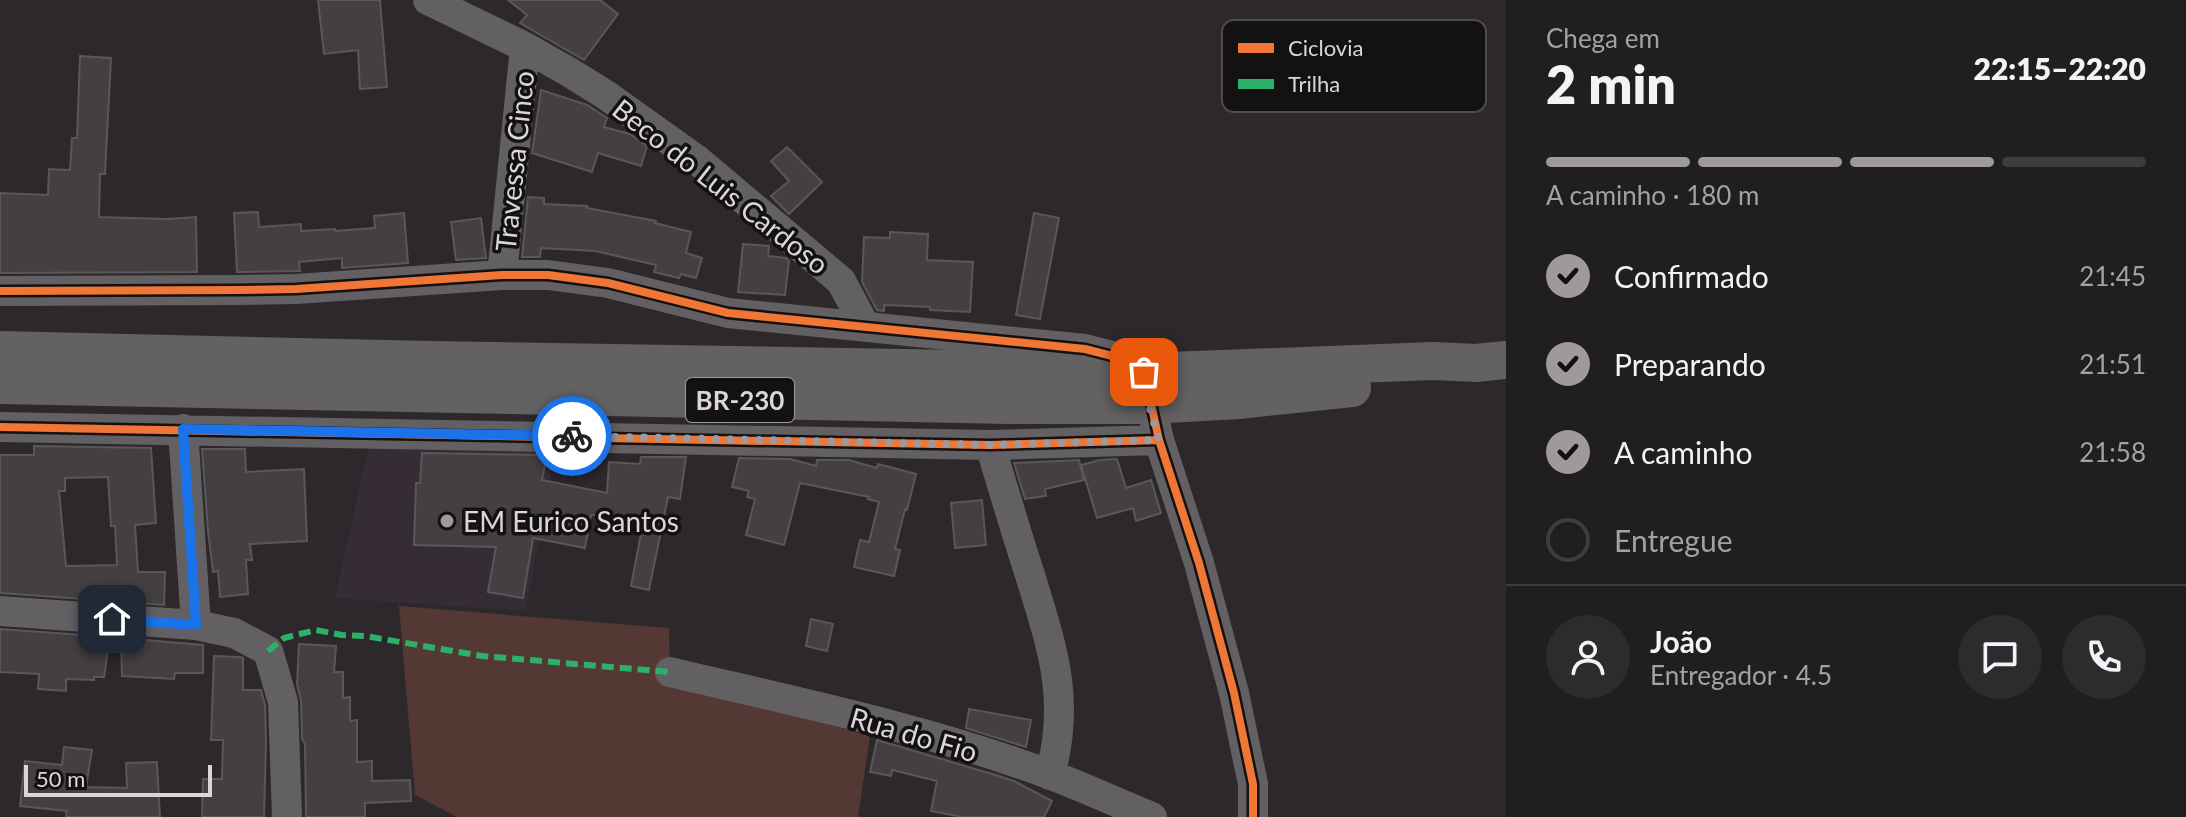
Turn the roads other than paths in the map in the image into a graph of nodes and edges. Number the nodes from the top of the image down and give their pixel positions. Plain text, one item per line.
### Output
1 (428, 0) edge
2 (525, 47) junction
3 (502, 275) junction
4 (0, 291) edge
5 (865, 326) junction
6 (0, 350) edge
7 (1491, 361) edge
8 (0, 385) edge
9 (1151, 405) junction
10 (0, 427) edge
11 (183, 429) junction
12 (990, 445) junction
13 (0, 611) edge
14 (196, 625) junction
15 (670, 672) dead end
16 (1050, 775) junction
17 (287, 817) edge
18 (1152, 817) edge
19 (1253, 817) edge

1 - 2 street, Beco do Luis Cardoso
2 - 3 street, Travessa Cinco
2 - 5 street, Beco do Luis Cardoso
3 - 4 street
3 - 5 street
5 - 9 street
6 - 9 main road, BR-230
7 - 9 main road, BR-230
8 - 9 main road, BR-230
9 - 12 street
9 - 19 street
10 - 11 street
11 - 12 street
11 - 14 street
12 - 16 street
13 - 14 street
14 - 17 street
15 - 16 street, Rua do Fio
16 - 18 street, Rua do Fio

